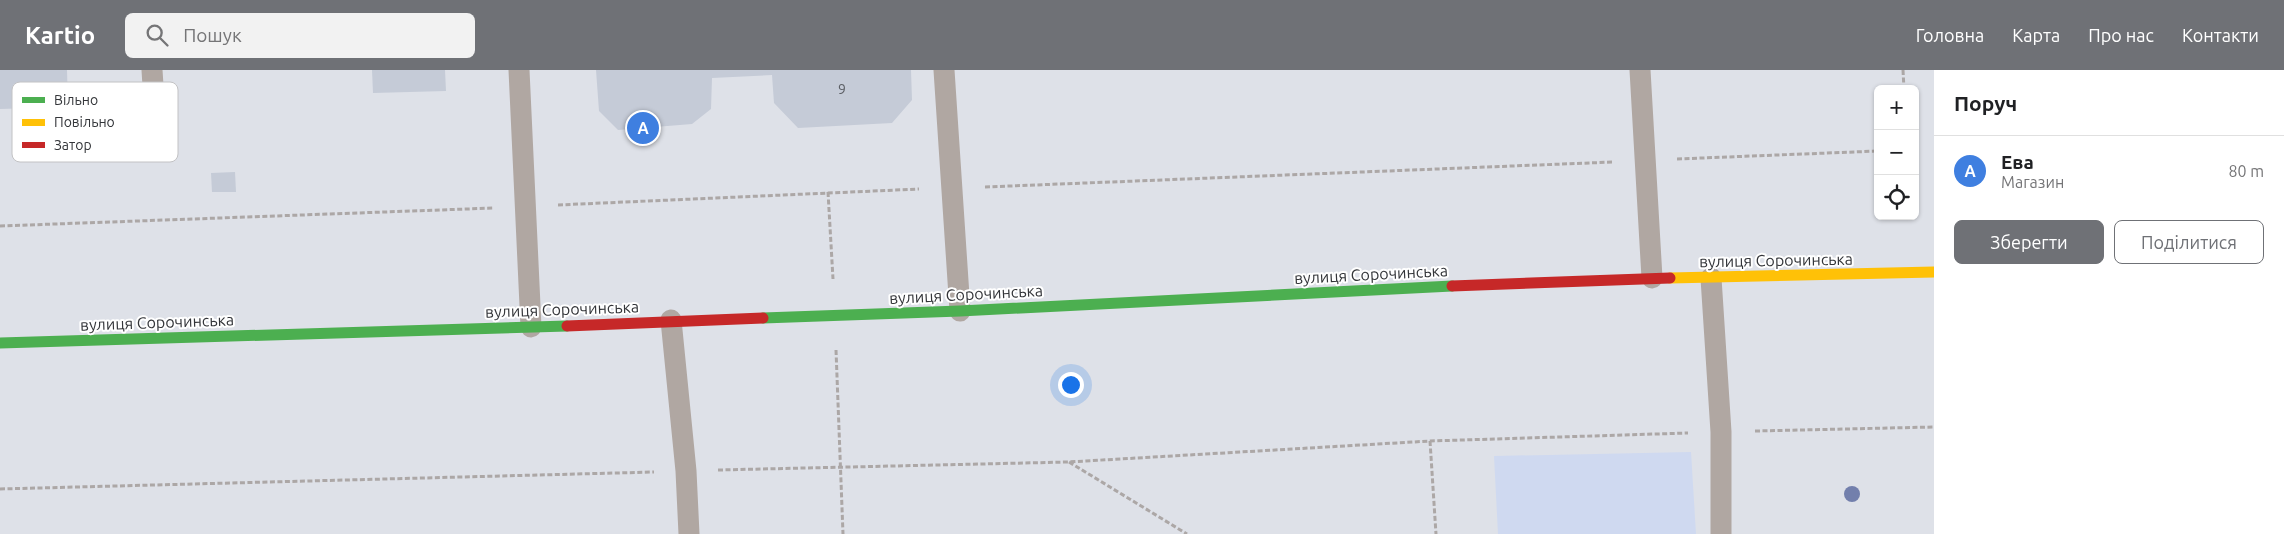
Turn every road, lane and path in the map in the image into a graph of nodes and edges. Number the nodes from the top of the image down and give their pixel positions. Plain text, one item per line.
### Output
1 (519, 70) edge
2 (944, 70) edge
3 (1640, 70) edge
4 (1903, 70) edge
5 (1904, 85) edge
6 (828, 192) dead end
7 (1934, 272) edge
8 (1652, 278) junction
9 (1711, 278) junction
10 (960, 311) junction
11 (835, 315) junction
12 (671, 320) junction
13 (531, 327) junction
14 (0, 343) edge
15 (1934, 427) edge
16 (1721, 432) junction
17 (1430, 441) junction
18 (1068, 462) junction
19 (840, 466) junction
20 (686, 471) junction
21 (0, 489) edge
22 (689, 534) edge
23 (843, 534) edge
24 (1186, 534) edge
25 (1436, 534) edge
26 (1721, 534) edge

1 - 13 lane
2 - 10 lane
3 - 8 lane
4 - 5 path
6 - 11 path
7 - 9 main road, вулиця Сорочинська
8 - 9 main road, вулиця Сорочинська
8 - 10 main road, вулиця Сорочинська
9 - 16 lane
10 - 11 main road, вулиця Сорочинська
11 - 12 main road, вулиця Сорочинська
11 - 19 path
12 - 13 main road, вулиця Сорочинська
12 - 20 lane
13 - 14 main road, вулиця Сорочинська
15 - 16 path
16 - 17 path
16 - 26 lane
17 - 18 path
17 - 25 path
18 - 19 path
18 - 24 path
19 - 20 path
19 - 23 path
20 - 21 path
20 - 22 lane

